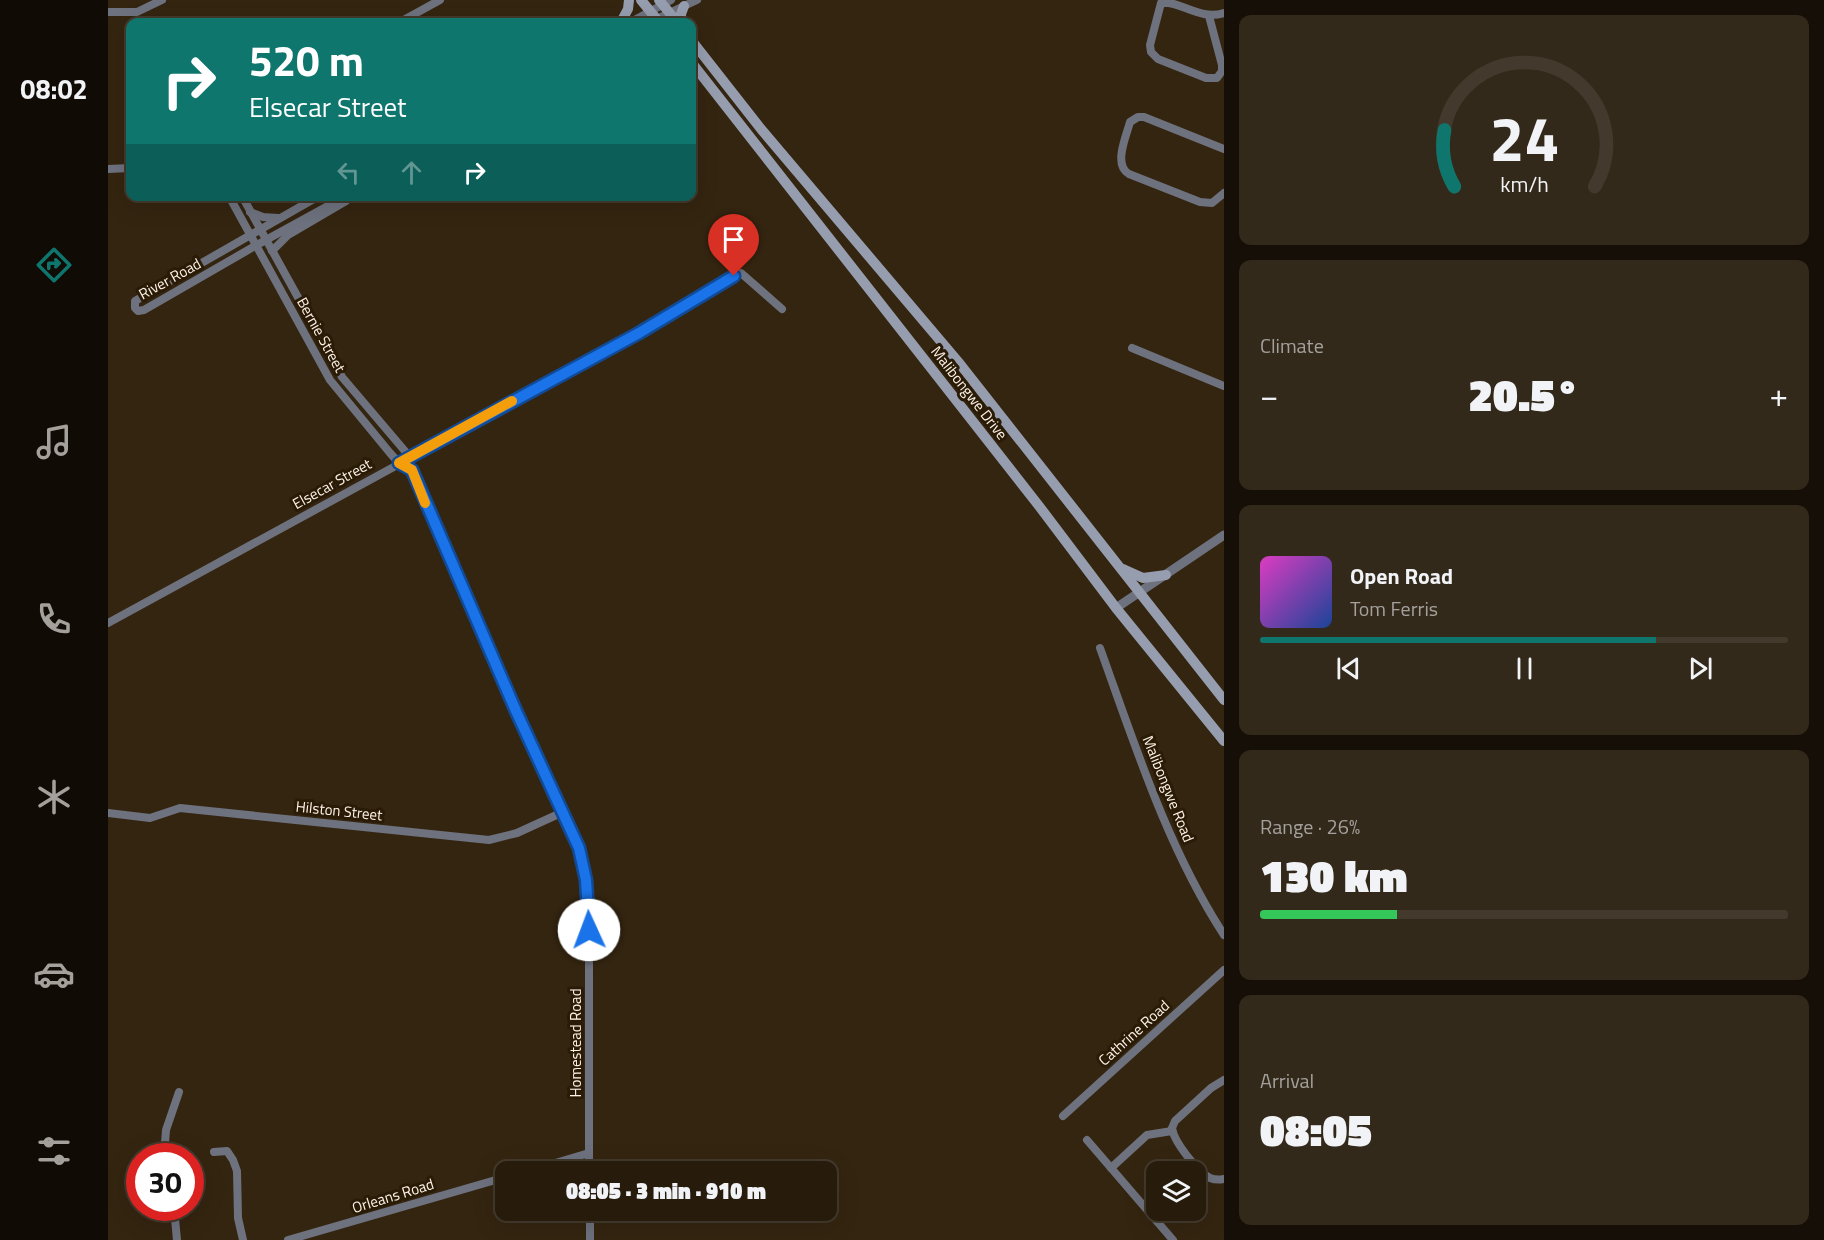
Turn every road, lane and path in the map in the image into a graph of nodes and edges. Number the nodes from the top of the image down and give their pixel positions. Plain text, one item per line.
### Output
1 (162, 0) edge
2 (440, 0) edge
3 (629, 0) edge
4 (641, 0) edge
5 (697, 0) edge
6 (665, 4) edge
7 (684, 6) junction
8 (108, 12) edge
9 (1224, 13) edge
10 (1209, 15) junction
11 (407, 18) edge
12 (623, 18) edge
13 (653, 18) edge
14 (655, 18) edge
15 (676, 18) edge
16 (680, 18) edge
17 (696, 46) edge
18 (696, 68) edge
19 (1224, 149) edge
20 (126, 168) edge
21 (108, 169) edge
22 (1224, 193) edge
23 (232, 201) edge
24 (244, 201) edge
25 (310, 201) edge
26 (337, 201) edge
27 (345, 201) edge
28 (250, 212) junction
29 (280, 218) junction
30 (260, 229) junction
31 (249, 235) junction
32 (265, 240) junction
33 (255, 246) junction
34 (272, 251) junction
35 (782, 309) dead end
36 (1132, 348) dead end
37 (1224, 386) edge
38 (410, 457) junction
39 (399, 463) junction
40 (412, 470) junction
41 (1224, 535) edge
42 (1120, 568) junction
43 (1166, 575) junction
44 (1140, 593) junction
45 (1116, 608) junction
46 (108, 623) edge
47 (1100, 648) dead end
48 (1224, 700) edge
49 (1224, 741) edge
50 (563, 812) junction
51 (108, 813) edge
52 (1224, 934) edge
53 (1224, 970) edge
54 (1224, 1080) edge
55 (179, 1092) dead end
56 (1063, 1116) dead end
57 (1172, 1131) junction
58 (1087, 1140) dead end
59 (165, 1143) edge
60 (214, 1152) dead end
61 (589, 1153) junction
62 (562, 1161) edge
63 (589, 1161) edge
64 (1111, 1168) junction
65 (1224, 1179) edge
66 (495, 1180) edge
67 (175, 1221) edge
68 (590, 1221) edge
69 (177, 1240) edge
70 (243, 1240) edge
71 (288, 1240) edge
72 (590, 1240) edge
73 (1173, 1240) edge

1 - 8 street
2 - 11 street
3 - 12 main road
4 - 13 main road
5 - 7 street
6 - 7 street
6 - 14 street
6 - 15 main road
7 - 16 main road
9 - 10 street
10 - 10 street
17 - 42 main road, Malibongwe Drive
18 - 45 main road, Malibongwe Drive
19 - 22 street
20 - 21 street
23 - 31 street, Bernie Street
24 - 28 street, Bernie Street
25 - 29 street, River Road
26 - 32 street, River Road
27 - 34 street
28 - 29 street
28 - 30 street, Bernie Street
29 - 30 street, River Road
30 - 31 street, River Road
30 - 32 street, Bernie Street
31 - 33 street, Bernie Street
31 - 33 street, River Road
32 - 33 street, River Road
32 - 34 street, Bernie Street
33 - 39 street, Bernie Street
34 - 38 street, Bernie Street
35 - 38 street, Elsecar Street
36 - 37 street
38 - 39 street, Elsecar Street
38 - 40 street
39 - 40 street, Bernie Street
39 - 46 street, Elsecar Street
40 - 50 street
41 - 43 street
42 - 43 main road
42 - 44 main road, Malibongwe Drive
43 - 44 street
44 - 45 street
44 - 48 main road, Malibongwe Drive
45 - 49 main road, Malibongwe Drive
47 - 52 street, Malibongwe Road
50 - 51 street, Hilston Street
50 - 61 street, Homestead Road
53 - 56 street, Cathrine Road
54 - 57 street
55 - 59 street
57 - 64 street
57 - 65 street
58 - 64 street
60 - 70 street
61 - 62 street
61 - 63 street, Homestead Road
64 - 73 street
66 - 71 street, Orleans Road
67 - 69 street
68 - 72 street

